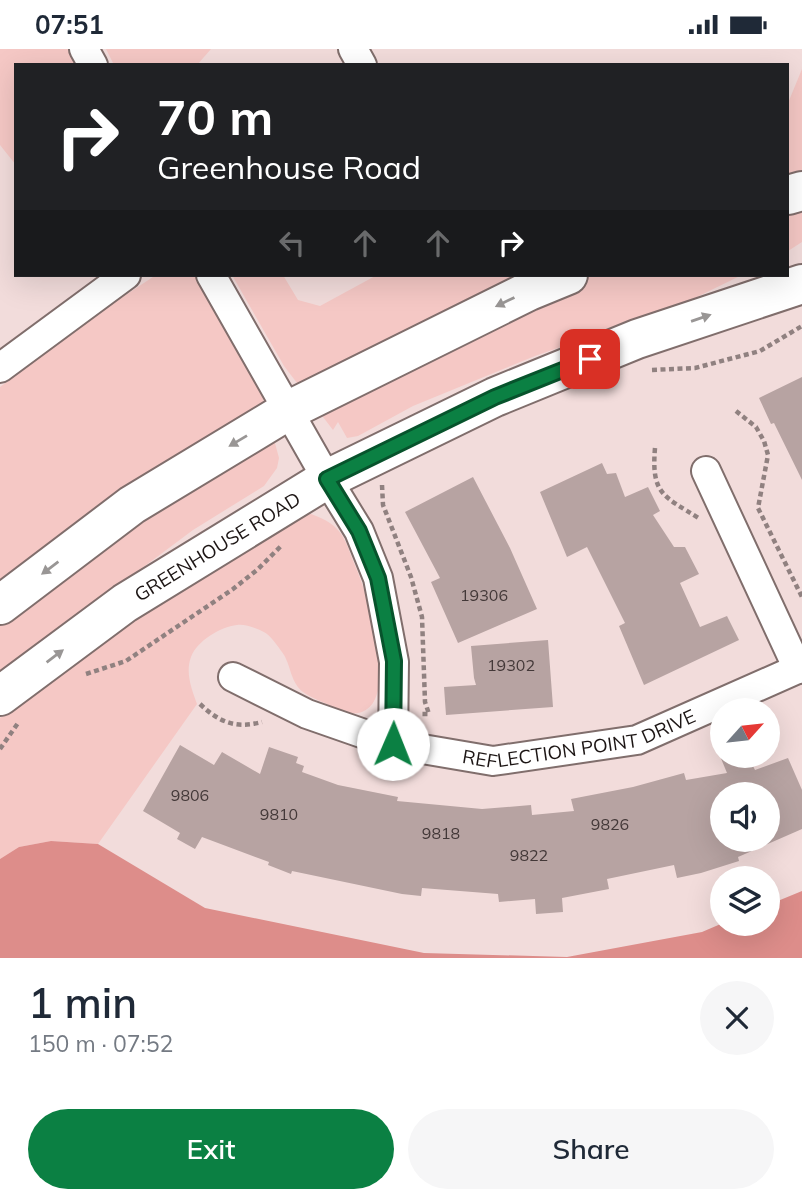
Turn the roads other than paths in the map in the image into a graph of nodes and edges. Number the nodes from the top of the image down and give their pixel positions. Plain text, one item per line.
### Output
1 (123, 277) edge
2 (213, 277) edge
3 (563, 277) edge
4 (802, 284) edge
5 (0, 368) edge
6 (289, 410) junction
7 (706, 471) dead end
8 (334, 491) junction
9 (0, 605) edge
10 (800, 668) edge
11 (233, 677) dead end
12 (12, 706) edge
13 (393, 744) junction

1 - 5 street
2 - 6 street
3 -> 6 main road
8 -> 4 main road, GREENHOUSE ROAD
6 - 8 street
6 -> 9 main road
7 - 10 street
12 -> 8 main road, GREENHOUSE ROAD
8 - 13 street
10 - 13 street, REFLECTION POINT DRIVE
11 - 13 street, REFLECTION POINT DRIVE

